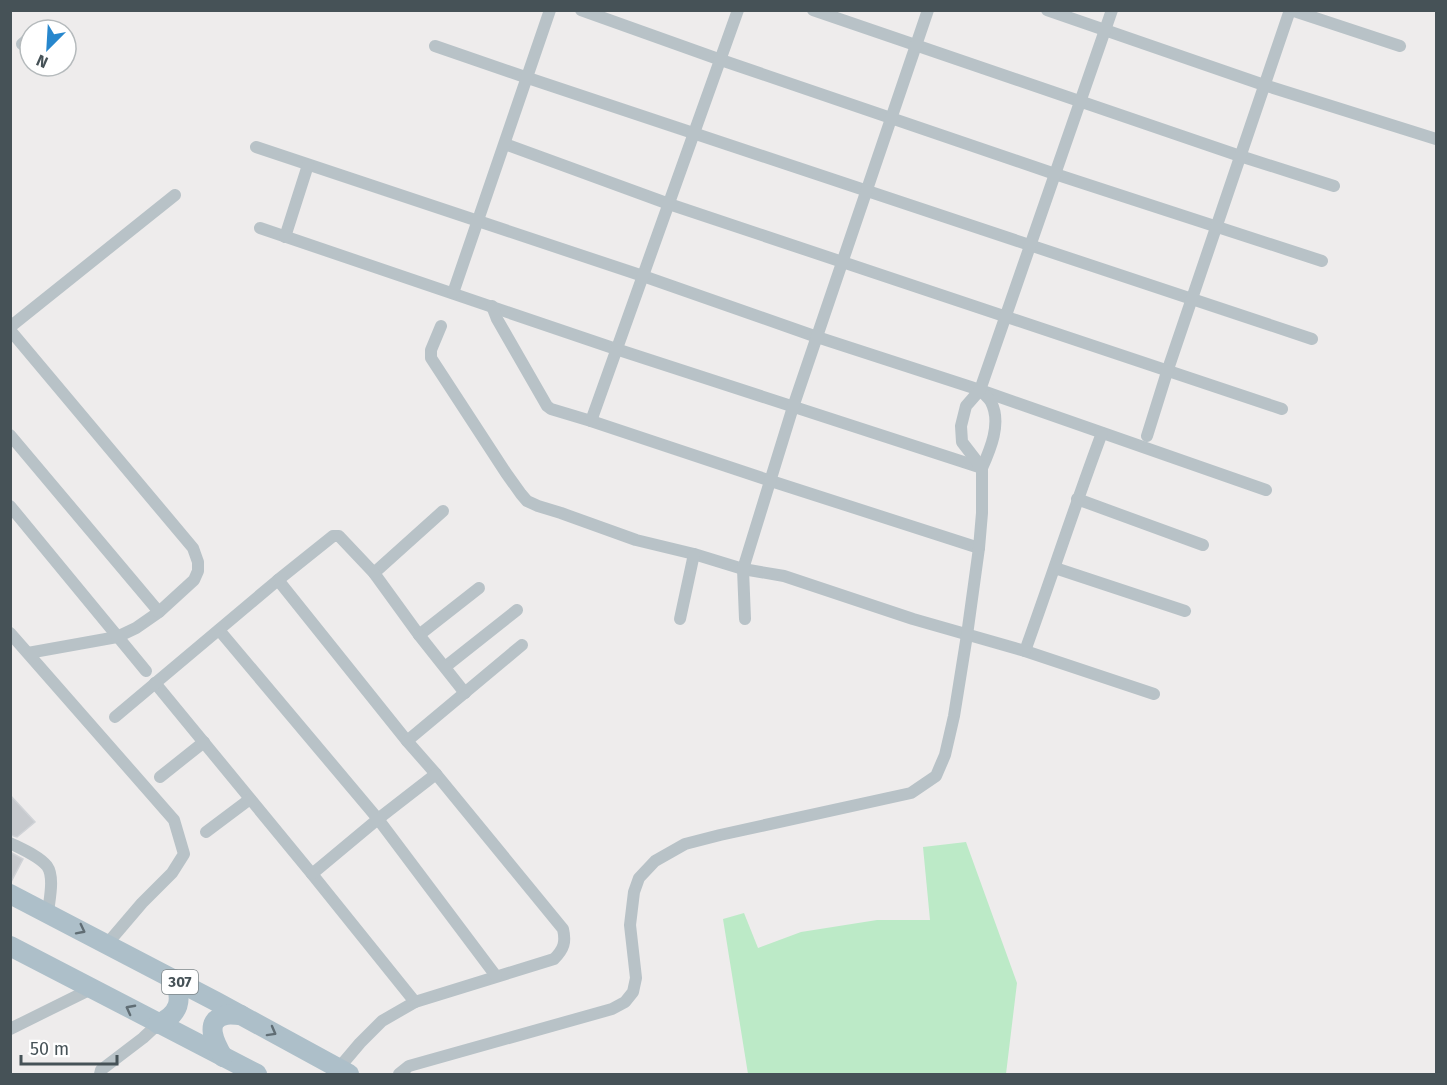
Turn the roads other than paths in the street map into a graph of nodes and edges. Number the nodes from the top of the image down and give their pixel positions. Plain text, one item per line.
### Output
1 (550, 10) edge
2 (581, 10) edge
3 (738, 10) edge
4 (813, 10) edge
5 (928, 10) edge
6 (1047, 10) edge
7 (1112, 10) edge
8 (1290, 10) edge
9 (1105, 30) junction
10 (435, 46) dead end
11 (916, 46) junction
12 (1400, 46) dead end
13 (721, 60) junction
14 (528, 78) junction
15 (1264, 85) junction
16 (1081, 102) junction
17 (892, 118) junction
18 (694, 133) junction
19 (1437, 139) edge
20 (505, 144) junction
21 (256, 147) dead end
22 (1240, 156) junction
23 (308, 165) junction
24 (1055, 174) junction
25 (1334, 186) dead end
26 (867, 191) junction
27 (175, 195) dead end
28 (669, 204) junction
29 (477, 222) junction
30 (1216, 226) junction
31 (260, 228) dead end
32 (285, 237) junction
33 (1031, 246) junction
34 (1322, 261) dead end
35 (843, 264) junction
36 (643, 276) junction
37 (453, 293) junction
38 (1191, 300) junction
39 (492, 306) junction
40 (1006, 318) junction
41 (441, 326) dead end
42 (10, 329) edge
43 (817, 337) junction
44 (1312, 339) dead end
45 (616, 349) junction
46 (1167, 372) junction
47 (981, 390) junction
48 (793, 407) junction
49 (1282, 409) dead end
50 (591, 421) junction
51 (1102, 433) junction
52 (10, 435) edge
53 (1147, 436) dead end
54 (982, 468) junction
55 (771, 481) junction
56 (1266, 490) dead end
57 (1077, 499) junction
58 (10, 506) edge
59 (443, 511) dead end
60 (1203, 545) dead end
61 (979, 548) junction
62 (694, 554) junction
63 (1055, 568) junction
64 (743, 569) junction
65 (374, 573) junction
66 (278, 580) junction
67 (479, 588) dead end
68 (517, 610) dead end
69 (1185, 611) dead end
70 (159, 612) junction
71 (680, 619) dead end
72 (745, 619) dead end
73 (219, 630) junction
74 (10, 633) edge
75 (419, 635) junction
76 (967, 636) junction
77 (117, 637) junction
78 (522, 645) dead end
79 (1025, 651) junction
80 (28, 653) junction
81 (445, 668) junction
82 (146, 671) dead end
83 (155, 683) junction
84 (465, 693) junction
85 (1154, 694) dead end
86 (115, 717) dead end
87 (407, 741) junction
88 (204, 742) junction
89 (436, 774) junction
90 (160, 777) dead end
91 (250, 799) junction
92 (378, 819) junction
93 (206, 832) dead end
94 (10, 843) edge
95 (312, 874) junction
96 (10, 894) edge
97 (48, 913) junction
98 (107, 944) junction
99 (10, 946) edge
100 (496, 976) junction
101 (174, 979) junction
102 (91, 988) junction
103 (415, 1002) junction
104 (241, 1015) junction
105 (159, 1024) junction
106 (10, 1029) edge
107 (224, 1057) junction
108 (343, 1072) edge
109 (100, 1074) edge
110 (257, 1074) edge
111 (399, 1074) edge

1 - 14 street
2 - 13 street
3 - 13 street
4 - 11 street
5 - 11 street
6 - 9 street
7 - 9 street
8 - 12 street
8 - 15 street
9 - 15 street
9 - 16 street
10 - 14 street
11 - 16 street
11 - 17 street
13 - 17 street
13 - 18 street
14 - 18 street
14 - 20 street
15 - 19 street
15 - 22 street
16 - 22 street
16 - 24 street
17 - 24 street
17 - 26 street
18 - 26 street
18 - 28 street
20 - 28 street
20 - 29 street
21 - 23 street
22 - 25 street
22 - 30 street
23 - 29 street
23 - 32 street
24 - 30 street
24 - 33 street
26 - 33 street
26 - 35 street
27 - 42 street
28 - 35 street
28 - 36 street
29 - 36 street
29 - 37 street
30 - 34 street
30 - 38 street
31 - 32 street
32 - 37 street
33 - 38 street
33 - 40 street
35 - 40 street
35 - 43 street
36 - 43 street
36 - 45 street
37 - 39 street
38 - 44 street
38 - 46 street
39 - 45 street
39 - 50 street
40 - 46 street
40 - 47 street
41 - 62 street
42 - 70 street
43 - 47 street
43 - 48 street
45 - 48 street
45 - 50 street
46 - 49 street
46 - 53 street
47 - 51 street
47 - 54 street
47 - 54 street
48 - 54 street
48 - 55 street
50 - 55 street
51 - 56 street
51 - 57 street
52 - 70 street
54 - 61 street
55 - 61 street
55 - 64 street
57 - 60 street
57 - 63 street
58 - 77 street
59 - 65 street
61 - 76 street
62 - 64 street
62 - 71 street
63 - 69 street
63 - 79 street
64 - 72 street
64 - 76 street
65 - 66 street
65 - 75 street
66 - 73 street
66 - 87 street
67 - 75 street
68 - 81 street
70 - 77 street
73 - 83 street
73 - 92 street
74 - 80 street
75 - 81 street
76 - 79 street
76 - 111 street
77 - 80 street
77 - 82 street
78 - 84 street
79 - 85 street
80 - 98 street
81 - 84 street
83 - 86 street
83 - 88 street
84 - 87 street
87 - 89 street
88 - 90 street
88 - 91 street
89 - 92 street
89 - 100 street
91 - 93 street
91 - 95 street
92 - 95 street
92 - 100 street
94 - 97 street
95 - 103 street
96 - 97 main road, 307
97 -> 98 main road, 307
98 - 101 main road, 307
99 - 102 main road
100 - 103 street
101 - 104 main road, 307
101 - 105 main road
105 -> 102 main road
102 - 106 street
103 - 108 street
104 - 107 main road
104 -> 108 main road, 307
105 - 107 main road
105 - 109 street
107 - 110 main road

